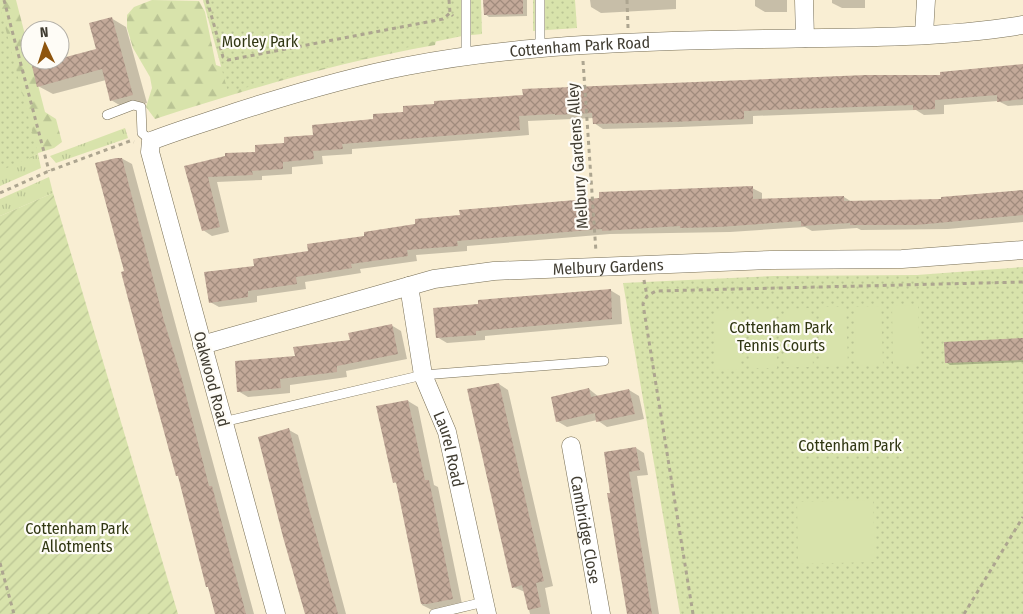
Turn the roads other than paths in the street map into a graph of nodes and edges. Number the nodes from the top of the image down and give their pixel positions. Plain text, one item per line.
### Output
1 (466, 0) edge
2 (540, 0) edge
3 (804, 0) edge
4 (926, 0) edge
5 (1023, 25) edge
6 (924, 34) junction
7 (805, 38) junction
8 (540, 49) junction
9 (466, 57) junction
10 (107, 115) dead end
11 (150, 143) junction
12 (1023, 250) edge
13 (410, 286) junction
14 (202, 345) junction
15 (604, 361) dead end
16 (423, 375) junction
17 (223, 422) junction
18 (571, 446) dead end
19 (485, 608) edge
20 (276, 614) edge
21 (434, 614) edge
22 (601, 614) edge

1 - 9 lane
2 - 8 lane
3 - 7 street
4 - 6 street
5 - 6 street, Cottenham Park Road
6 - 7 street, Cottenham Park Road
7 - 8 street, Cottenham Park Road
8 - 9 street, Cottenham Park Road
9 - 11 street, Cottenham Park Road
10 - 11 lane
11 - 14 street, Oakwood Road
12 - 13 street, Melbury Gardens
13 - 14 street, Melbury Gardens
13 - 16 street, Laurel Road
14 - 17 street, Oakwood Road
15 - 16 lane
16 - 17 lane
16 - 19 street, Laurel Road
17 - 20 street, Oakwood Road
18 - 22 street, Cambridge Close
19 - 21 lane

